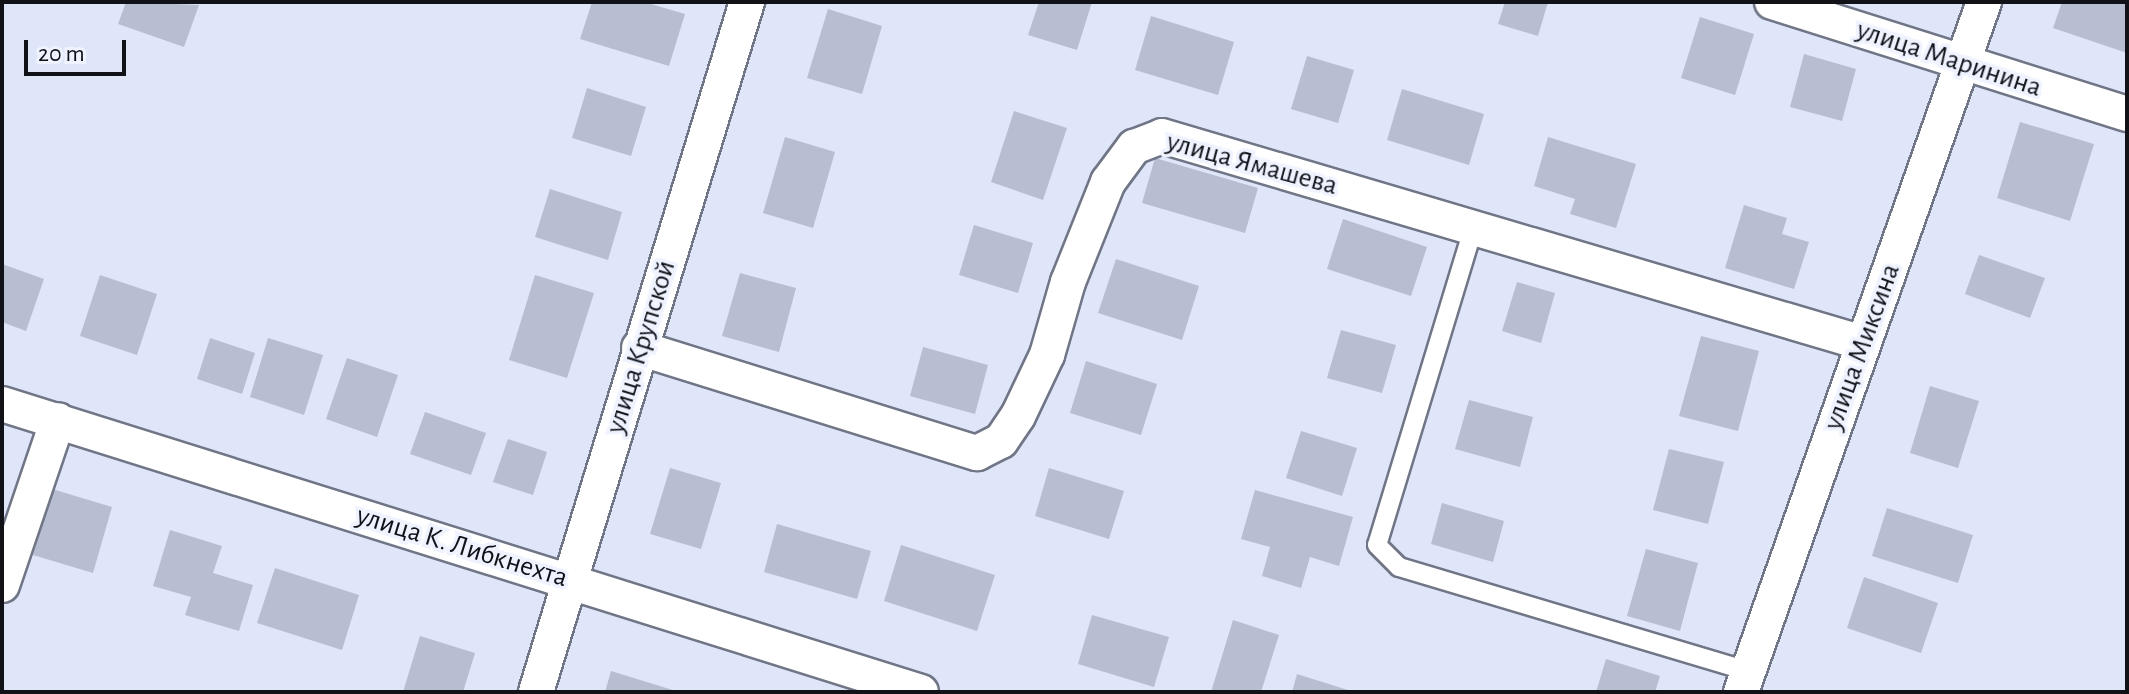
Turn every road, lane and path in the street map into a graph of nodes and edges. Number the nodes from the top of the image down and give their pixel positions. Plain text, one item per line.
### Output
1 (747, 2) edge
2 (1772, 2) edge
3 (1984, 2) edge
4 (1963, 66) junction
5 (2127, 114) edge
6 (1474, 226) junction
7 (1863, 343) junction
8 (639, 348) junction
9 (2, 404) edge
10 (58, 420) junction
11 (572, 582) junction
12 (2, 585) edge
13 (1744, 681) edge
14 (536, 692) edge
15 (921, 692) edge

1 - 8 street, улица Крупской
2 - 4 street, улица Маринина
3 - 4 street, улица Миксина
4 - 5 street, улица Маринина
4 - 7 street, улица Миксина
6 - 7 street, улица Ямашева
6 - 8 street, улица Ямашева
6 - 13 lane
7 - 13 street, улица Миксина
8 - 11 street, улица Крупской
9 - 10 street, улица К. Либкнехта
10 - 11 street, улица К. Либкнехта
10 - 12 street
11 - 14 street, улица Крупской
11 - 15 street, улица К. Либкнехта

